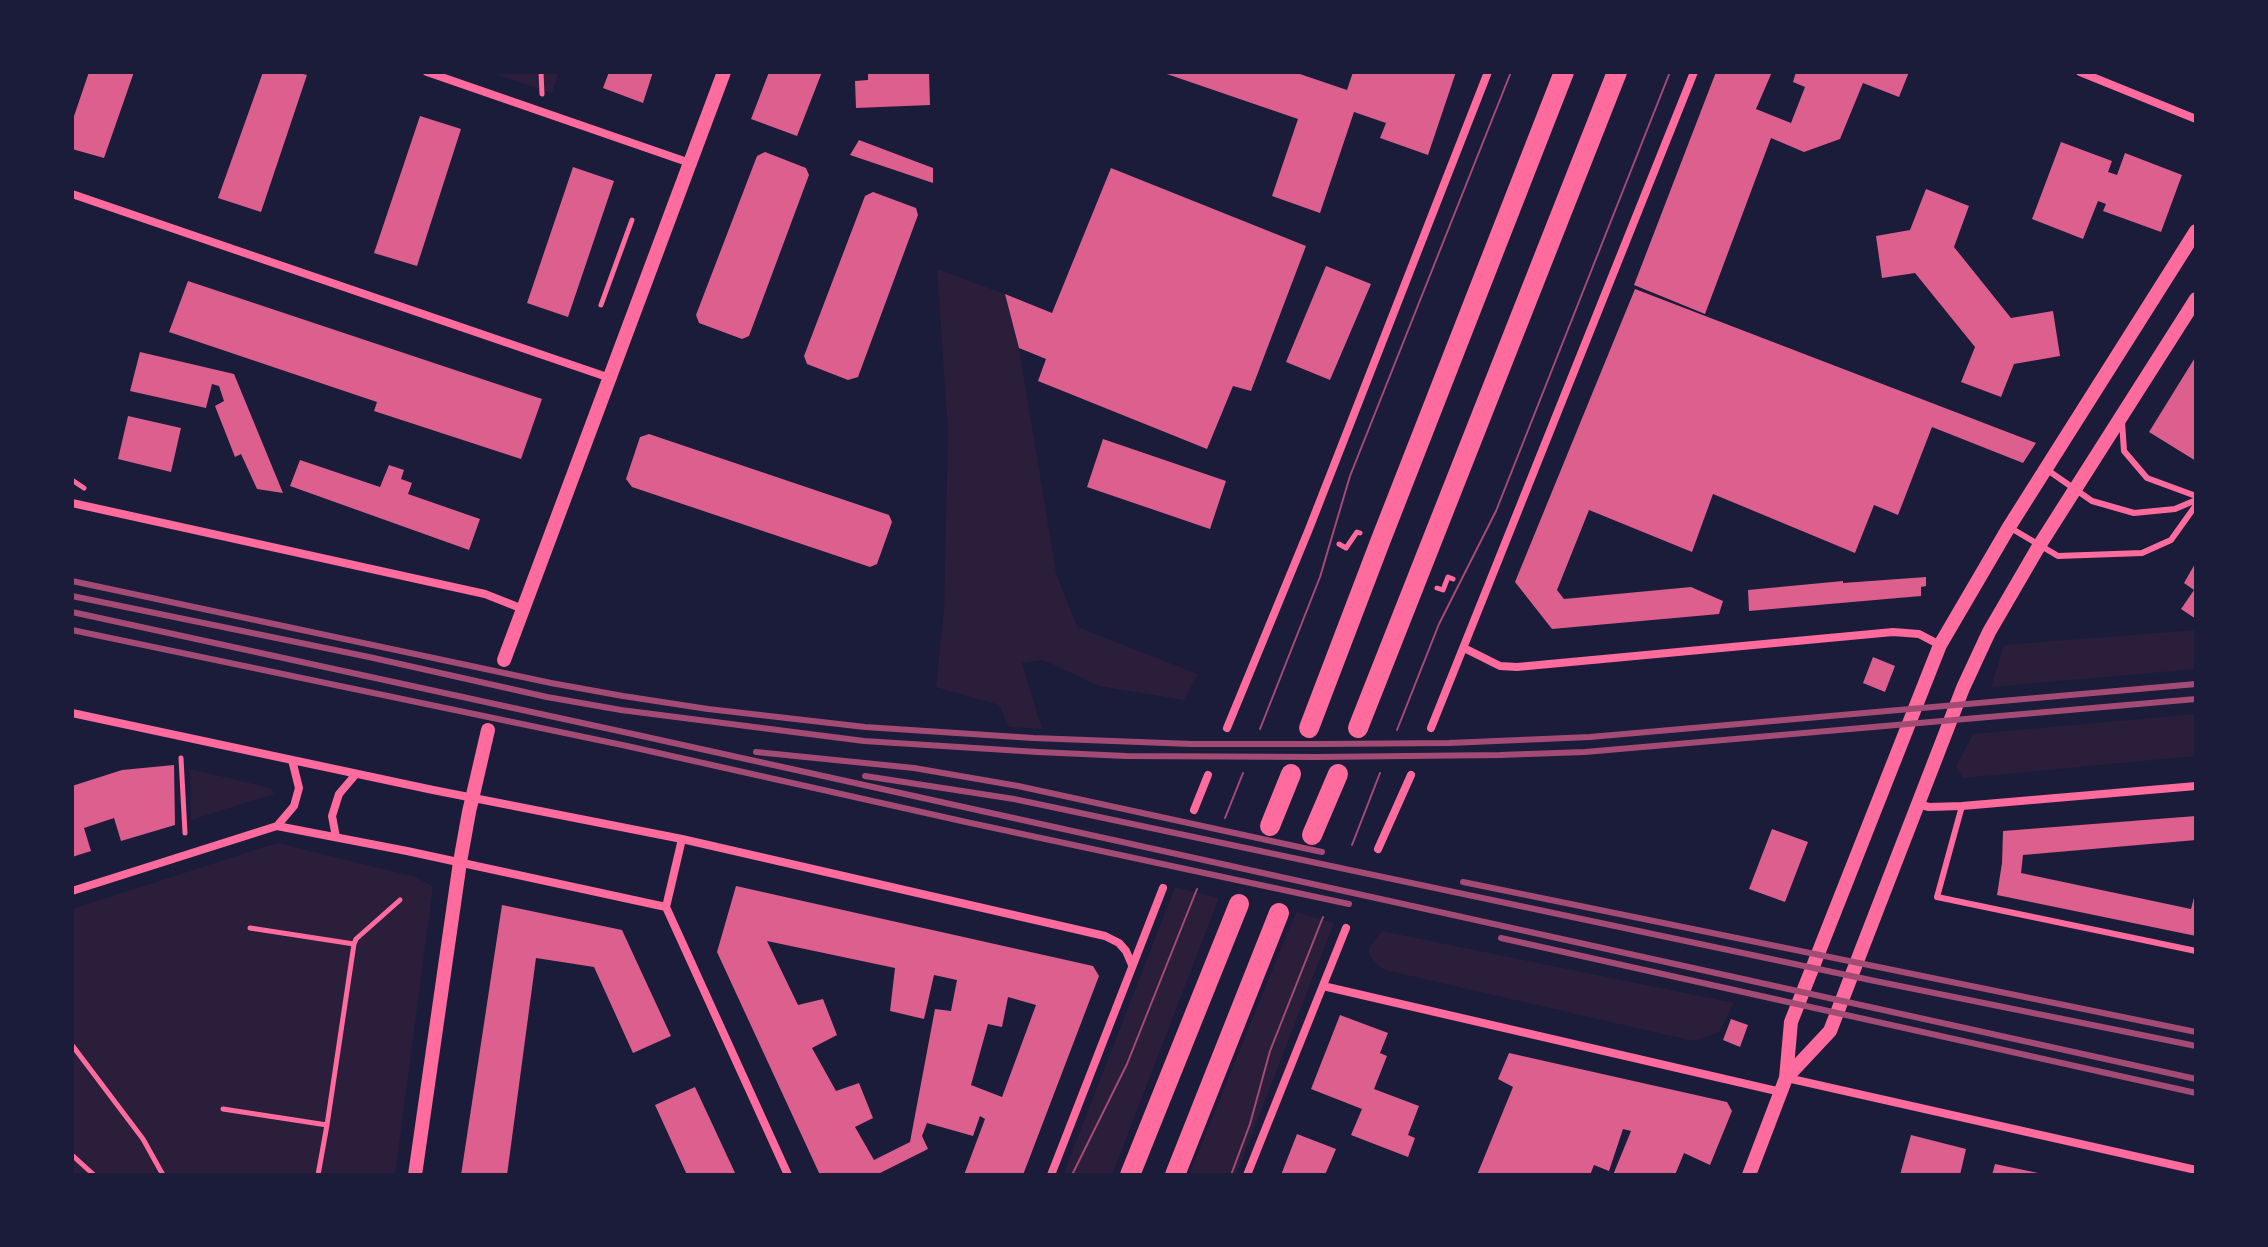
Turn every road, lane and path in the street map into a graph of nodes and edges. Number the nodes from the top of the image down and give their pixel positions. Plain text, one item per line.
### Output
1 (427, 72) edge
2 (541, 72) edge
3 (724, 72) edge
4 (1488, 72) edge
5 (1564, 72) edge
6 (1617, 72) edge
7 (1694, 72) edge
8 (2080, 72) edge
9 (542, 95) dead end
10 (2196, 119) edge
11 (690, 163) junction
12 (72, 194) edge
13 (632, 220) dead end
14 (2196, 231) edge
15 (2196, 299) edge
16 (601, 305) dead end
17 (610, 378) junction
18 (2122, 417) junction
19 (2046, 469) junction
20 (2075, 491) junction
21 (2196, 500) edge
22 (72, 503) edge
23 (2009, 527) junction
24 (1364, 535) dead end
25 (1339, 544) dead end
26 (2039, 546) junction
27 (523, 609) junction
28 (1940, 645) junction
29 (1464, 648) junction
30 (504, 660) dead end
31 (72, 713) edge
32 (1227, 728) dead end
33 (1309, 728) dead end
34 (1358, 728) dead end
35 (1431, 728) dead end
36 (488, 730) dead end
37 (181, 758) dead end
38 (292, 760) junction
39 (356, 774) junction
40 (1291, 774) dead end
41 (1338, 774) dead end
42 (1208, 775) dead end
43 (1411, 775) dead end
44 (2196, 786) edge
45 (472, 798) junction
46 (1917, 804) junction
47 (1962, 806) junction
48 (1194, 810) dead end
49 (277, 826) junction
50 (1270, 826) dead end
51 (185, 833) dead end
52 (1312, 835) dead end
53 (336, 837) junction
54 (682, 839) junction
55 (1378, 849) dead end
56 (460, 862) junction
57 (1163, 888) dead end
58 (72, 891) edge
59 (400, 900) dead end
60 (1239, 904) dead end
61 (666, 907) junction
62 (1279, 913) dead end
63 (250, 928) dead end
64 (1346, 928) dead end
65 (354, 944) junction
66 (2196, 951) edge
67 (1132, 965) junction
68 (1323, 986) junction
69 (72, 1045) edge
70 (1783, 1085) junction
71 (223, 1109) dead end
72 (327, 1125) junction
73 (72, 1155) edge
74 (2196, 1170) edge
75 (94, 1175) edge
76 (163, 1175) edge
77 (318, 1175) edge
78 (415, 1175) edge
79 (788, 1175) edge
80 (1051, 1175) edge
81 (1130, 1175) edge
82 (1175, 1175) edge
83 (1247, 1175) edge
84 (1749, 1175) edge

1 - 11 street
2 - 9 path
3 - 11 street
4 - 32 street
5 - 33 main road
6 - 34 main road
7 - 29 street
8 - 10 street
11 - 17 street
12 - 17 street
13 - 16 path
14 - 19 street
15 - 18 street
17 - 27 street
18 - 20 street
18 - 21 lane
19 - 20 lane
19 - 23 street
20 - 21 lane
20 - 26 street
21 - 26 lane
22 - 27 street
23 - 26 lane
23 - 28 street
24 - 25 path
26 - 46 street
27 - 30 street
28 - 29 street
28 - 70 street
29 - 35 street
31 - 38 street
36 - 45 street
37 - 51 path
38 - 39 street
38 - 49 street
39 - 45 street
39 - 53 street
40 - 50 main road
41 - 52 main road
42 - 48 street
43 - 55 street
44 - 47 street
45 - 54 street
45 - 56 street
46 - 47 street
46 - 70 street
47 - 66 lane
49 - 53 street
49 - 58 street
53 - 56 street
54 - 61 street
54 - 67 street
56 - 61 street
56 - 78 street
57 - 67 street
59 - 65 path
60 - 81 main road
61 - 79 street
62 - 82 main road
63 - 65 path
64 - 68 street
65 - 72 path
67 - 80 street
68 - 70 street
68 - 83 street
69 - 76 path
70 - 74 street
70 - 84 street
71 - 72 path
72 - 77 path
73 - 75 path

